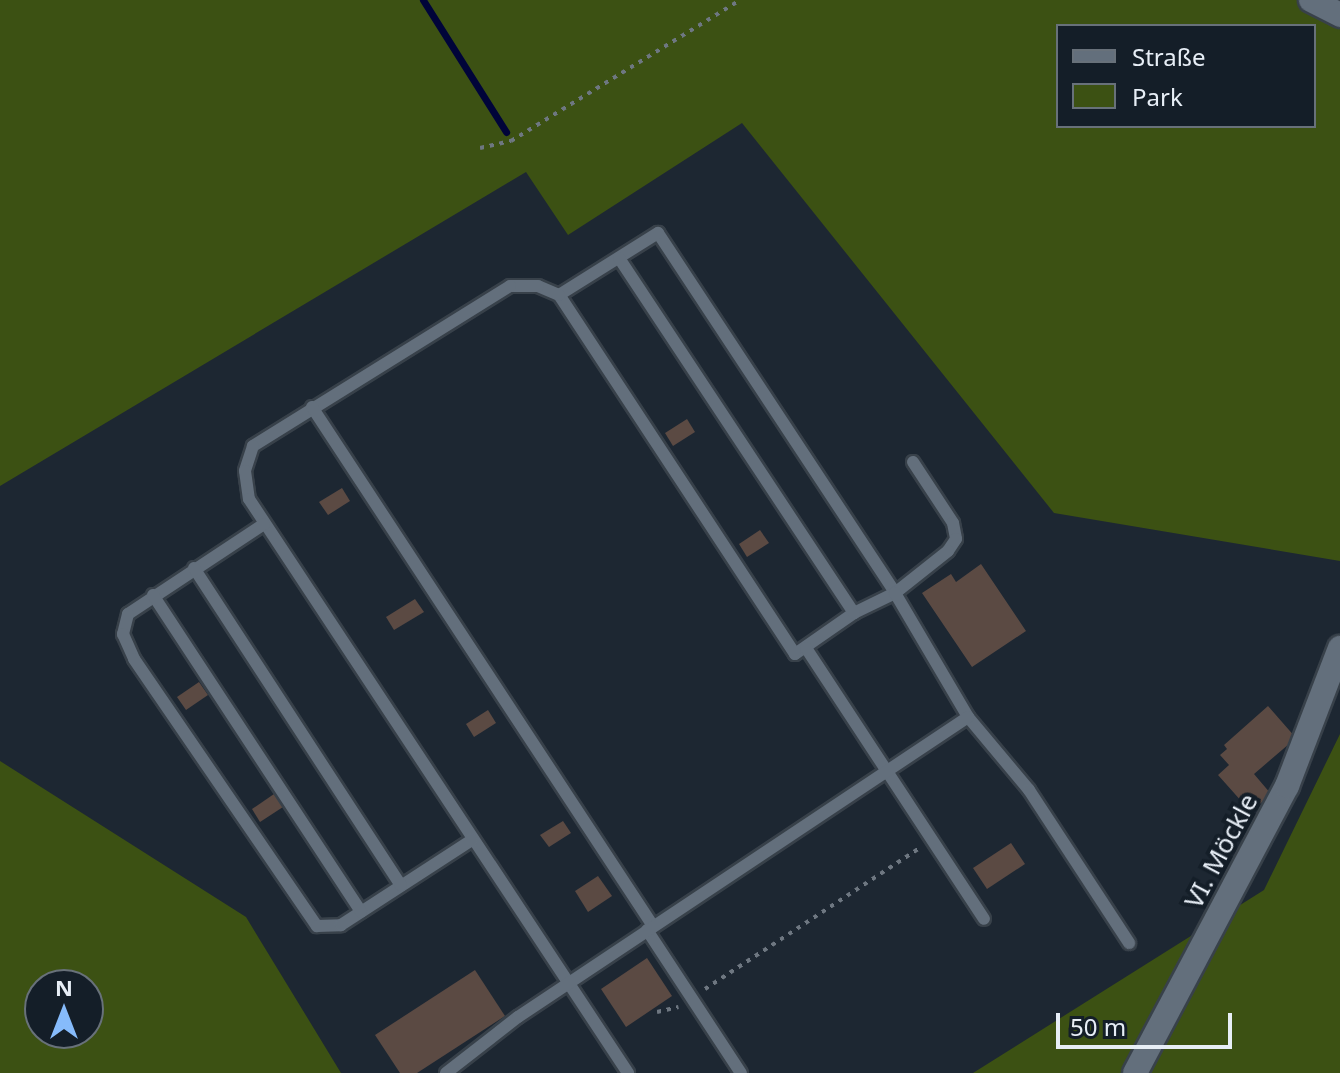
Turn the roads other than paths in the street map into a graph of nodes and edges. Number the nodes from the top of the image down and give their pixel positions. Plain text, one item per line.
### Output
1 (1311, 0) edge
2 (1340, 15) edge
3 (619, 258) junction
4 (559, 295) junction
5 (312, 407) junction
6 (913, 462) dead end
7 (264, 524) junction
8 (194, 568) junction
9 (895, 593) junction
10 (153, 595) junction
11 (854, 613) junction
12 (806, 648) junction
13 (1340, 648) edge
14 (968, 717) junction
15 (885, 772) junction
16 (472, 840) junction
17 (401, 886) junction
18 (361, 912) junction
19 (984, 919) dead end
20 (650, 928) junction
21 (1129, 943) dead end
22 (567, 984) junction
23 (446, 1073) edge
24 (628, 1073) edge
25 (741, 1073) edge
26 (1135, 1073) edge

1 - 2 street
3 - 4 lane
3 - 9 lane
3 - 11 lane
4 - 5 lane
4 - 12 lane
5 - 7 lane
5 - 20 lane
6 - 9 lane
7 - 8 lane
7 - 16 lane
8 - 10 lane
8 - 17 lane
9 - 11 lane
9 - 14 lane
10 - 18 lane
10 - 18 lane
11 - 12 lane
12 - 15 lane
13 - 26 street, VI. Möckle
14 - 15 lane
14 - 21 lane
15 - 19 lane
15 - 20 lane
16 - 17 lane
16 - 22 lane
17 - 18 lane
20 - 22 lane
20 - 25 lane
22 - 23 lane
22 - 24 lane

